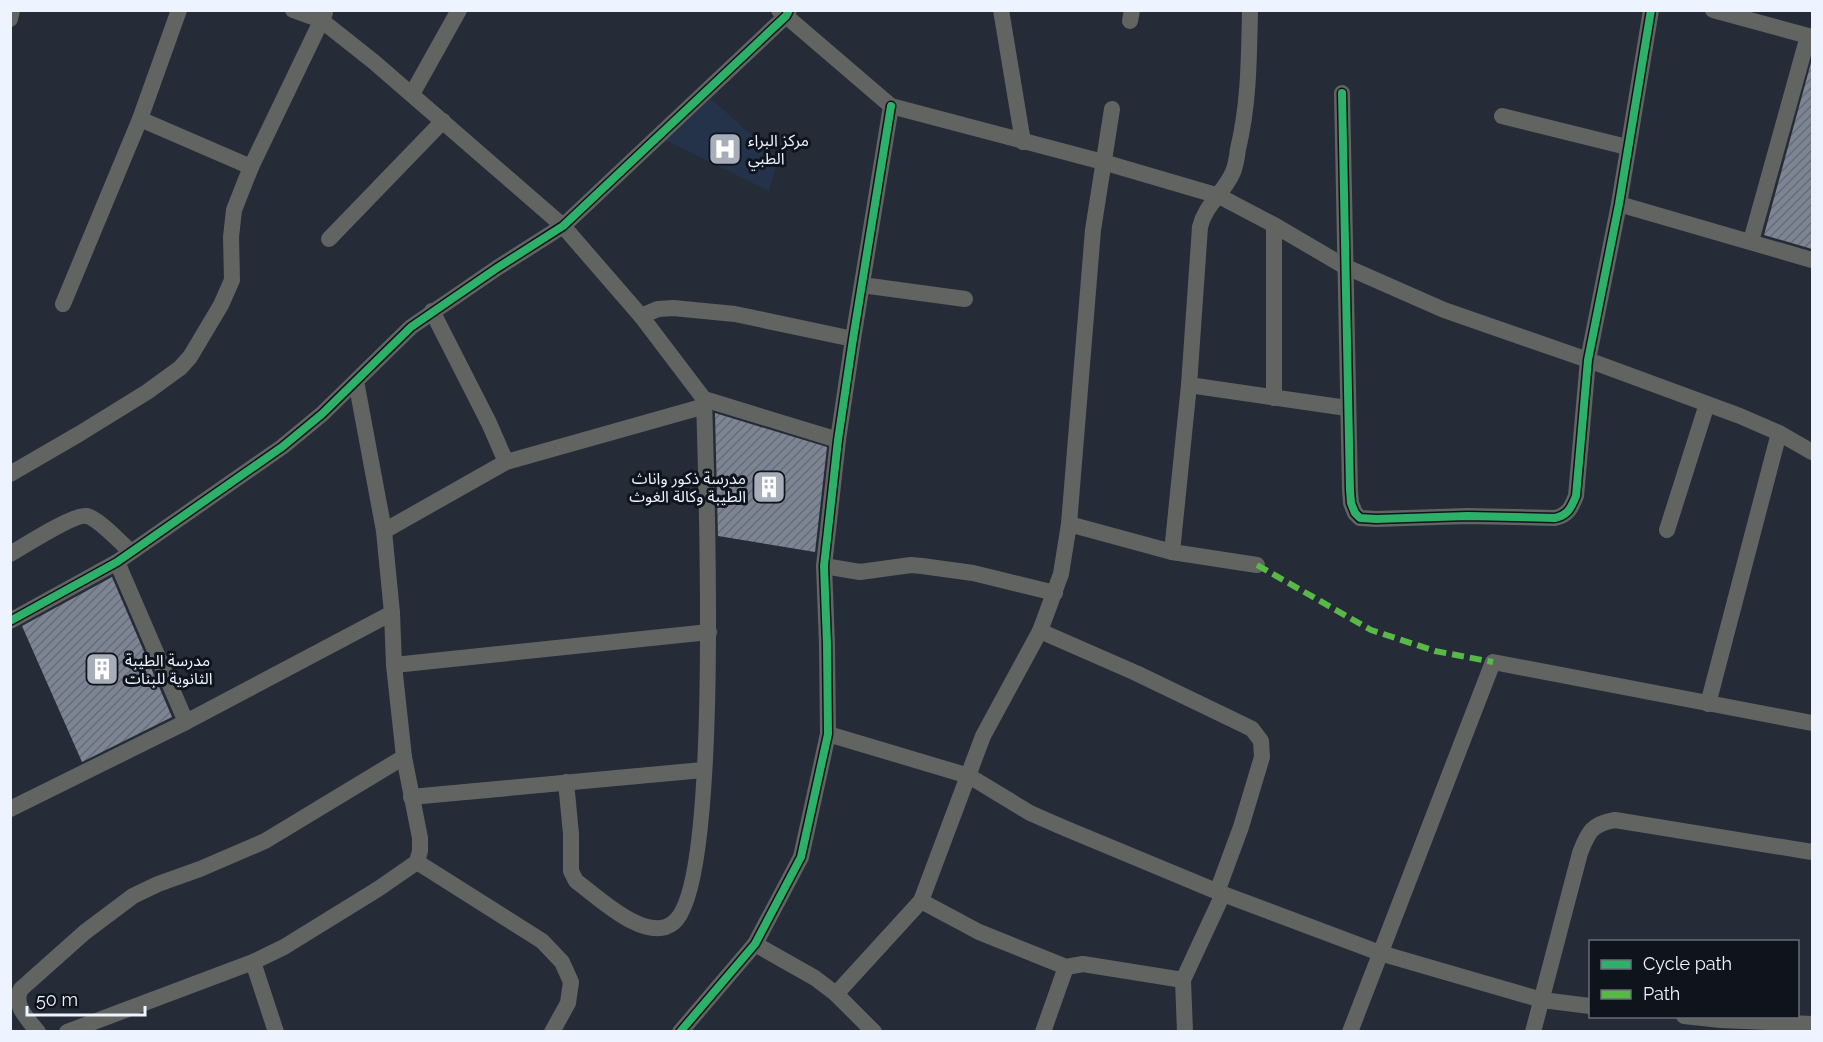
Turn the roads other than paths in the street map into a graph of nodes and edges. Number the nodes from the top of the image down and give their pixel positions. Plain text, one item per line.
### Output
1 (12, 10) edge
2 (179, 10) edge
3 (293, 10) edge
4 (459, 10) edge
5 (1001, 10) edge
6 (1250, 10) edge
7 (1651, 10) edge
8 (1713, 10) edge
9 (785, 12) edge
10 (323, 15) edge
11 (10, 19) edge
12 (1810, 36) edge
13 (1342, 93) dead end
14 (412, 94) junction
15 (891, 106) junction
16 (1112, 109) dead end
17 (1502, 116) dead end
18 (140, 119) junction
19 (443, 121) junction
20 (1023, 142) junction
21 (1627, 147) junction
22 (1103, 162) junction
23 (251, 168) junction
24 (1219, 196) junction
25 (1619, 204) junction
26 (1274, 225) junction
27 (563, 226) junction
28 (329, 239) dead end
29 (1751, 241) junction
30 (1812, 260) edge
31 (1344, 266) junction
32 (862, 285) junction
33 (965, 299) dead end
34 (63, 304) dead end
35 (432, 312) junction
36 (641, 316) junction
37 (853, 339) junction
38 (1588, 360) junction
39 (356, 381) junction
40 (1189, 385) junction
41 (1274, 398) junction
42 (704, 403) junction
43 (1707, 404) junction
44 (1347, 408) junction
45 (1779, 433) junction
46 (838, 440) junction
47 (1812, 452) edge
48 (507, 462) junction
49 (10, 474) edge
50 (1069, 524) junction
51 (1667, 530) dead end
52 (384, 531) junction
53 (131, 552) junction
54 (1172, 552) junction
55 (10, 554) edge
56 (117, 562) junction
57 (1257, 565) dead end
58 (824, 566) junction
59 (1054, 593) junction
60 (392, 613) junction
61 (10, 621) edge
62 (1040, 631) junction
63 (709, 632) junction
64 (394, 665) junction
65 (1708, 704) junction
66 (186, 722) junction
67 (1812, 723) edge
68 (828, 734) junction
69 (404, 757) junction
70 (704, 770) junction
71 (969, 776) junction
72 (566, 782) junction
73 (411, 796) junction
74 (10, 809) edge
75 (1812, 852) edge
76 (417, 862) junction
77 (1220, 893) junction
78 (921, 901) junction
79 (755, 944) junction
80 (1380, 953) junction
81 (253, 962) junction
82 (1066, 967) junction
83 (1183, 980) junction
84 (836, 994) junction
85 (1542, 1000) junction
86 (1589, 1006) edge
87 (1696, 1018) edge
88 (1812, 1024) edge
89 (38, 1032) edge
90 (67, 1032) edge
91 (276, 1032) edge
92 (552, 1032) edge
93 (680, 1032) edge
94 (874, 1032) edge
95 (1043, 1032) edge
96 (1185, 1032) edge
97 (1350, 1032) edge
98 (1533, 1032) edge

1 - 11 street
2 - 18 street
3 - 10 street
4 - 14 street
5 - 20 street
6 - 24 street
7 - 21 street
8 - 12 street
9 - 15 street
9 - 27 street
10 - 14 street
10 - 23 street
12 - 29 street
13 - 31 street
14 - 19 street
15 - 20 street
15 - 32 street
16 - 22 street
17 - 21 street
18 - 23 street
18 - 34 street
19 - 27 street
19 - 28 street
20 - 22 street
21 - 25 street
22 - 24 street
22 - 50 street
23 - 49 street
24 - 26 street
24 - 40 street
25 - 29 street
25 - 38 street
26 - 31 street
26 - 41 street
27 - 35 street
27 - 36 street
29 - 30 street
31 - 38 street
31 - 44 street
32 - 33 street
32 - 37 street
35 - 39 street
35 - 48 street
36 - 37 street
36 - 42 street
37 - 46 street
38 - 43 street
38 - 44 street
39 - 52 street
39 - 53 street
40 - 41 street
40 - 54 street
41 - 44 street
42 - 46 street
42 - 48 street
42 - 63 street
43 - 45 street
43 - 51 street
45 - 47 street
45 - 65 street
46 - 58 street
48 - 52 street
50 - 54 street
50 - 59 street
52 - 60 street
53 - 55 street
53 - 56 street
54 - 57 street
56 - 61 street
56 - 66 street
58 - 59 street
58 - 68 street
59 - 62 street
60 - 64 street
60 - 66 street
62 - 71 street
62 - 77 street
63 - 64 street
63 - 70 street
64 - 69 street
65 - 67 street
65 - 80 street
66 - 74 street
68 - 71 street
68 - 79 street
69 - 73 street
69 - 89 street
70 - 72 street
70 - 72 street
71 - 77 street
71 - 78 street
72 - 73 street
73 - 76 street
75 - 85 street
76 - 81 street
76 - 92 street
77 - 80 street
77 - 83 street
78 - 82 street
78 - 84 street
79 - 84 street
79 - 93 street
80 - 85 street
80 - 97 street
81 - 90 street
81 - 91 street
82 - 83 street
82 - 95 street
83 - 96 street
84 - 94 street
85 - 86 street
85 - 98 street
87 - 88 street

